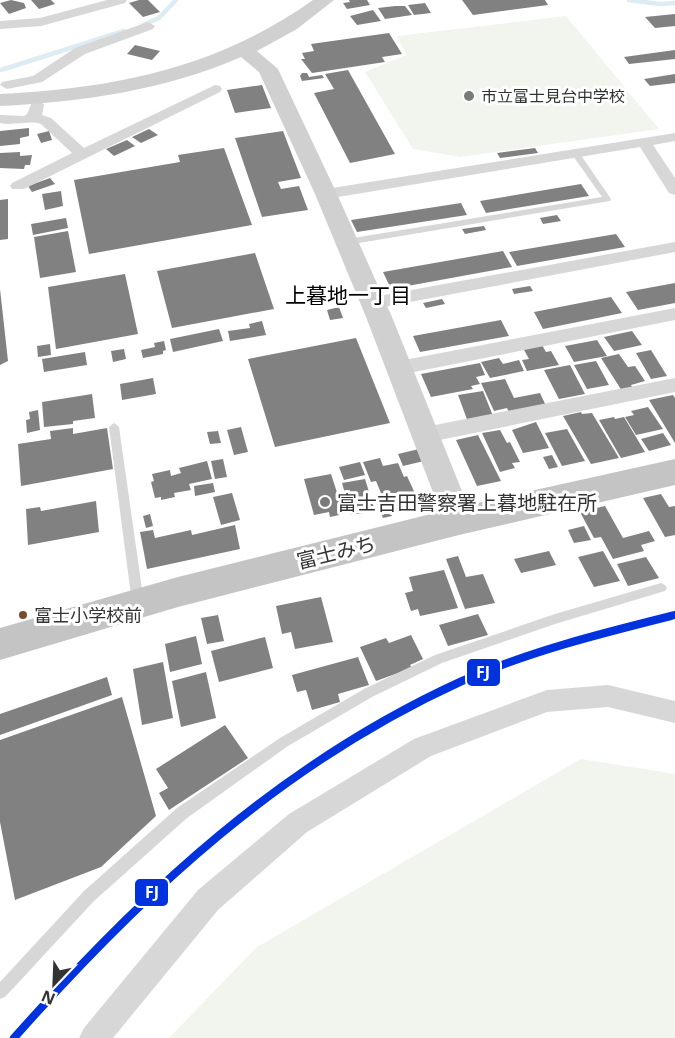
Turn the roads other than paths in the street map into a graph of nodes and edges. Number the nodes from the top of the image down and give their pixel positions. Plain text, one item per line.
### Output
1 (121, 0) edge
2 (325, 0) edge
3 (0, 25) edge
4 (148, 26) dead end
5 (244, 50) junction
6 (215, 89) dead end
7 (3, 97) edge
8 (35, 108) junction
9 (675, 137) edge
10 (644, 142) junction
11 (574, 153) junction
12 (82, 154) junction
13 (18, 186) dead end
14 (674, 188) edge
15 (326, 194) junction
16 (347, 242) junction
17 (675, 247) edge
18 (373, 303) junction
19 (675, 314) edge
20 (399, 368) junction
21 (675, 385) edge
22 (114, 427) dead end
23 (425, 435) junction
24 (675, 472) edge
25 (459, 521) junction
26 (661, 588) dead end
27 (138, 603) junction
28 (0, 644) edge
29 (675, 712) edge
30 (0, 992) edge
31 (93, 1038) edge

1 - 3 street
2 - 5 street
4 - 7 street
5 - 8 street
5 - 15 street
6 - 12 street
7 - 8 street
8 - 12 street
9 - 10 street
10 - 11 street
10 - 14 street
11 - 15 street
11 - 16 lane
12 - 13 street
15 - 16 street
16 - 18 street
17 - 18 street
18 - 20 street
19 - 20 street
20 - 23 street
21 - 23 street
22 - 27 lane
23 - 25 street
24 - 25 highway, 富士みち
25 - 27 highway, 富士みち
26 - 30 lane
27 - 28 highway, 富士みち
29 - 31 street

